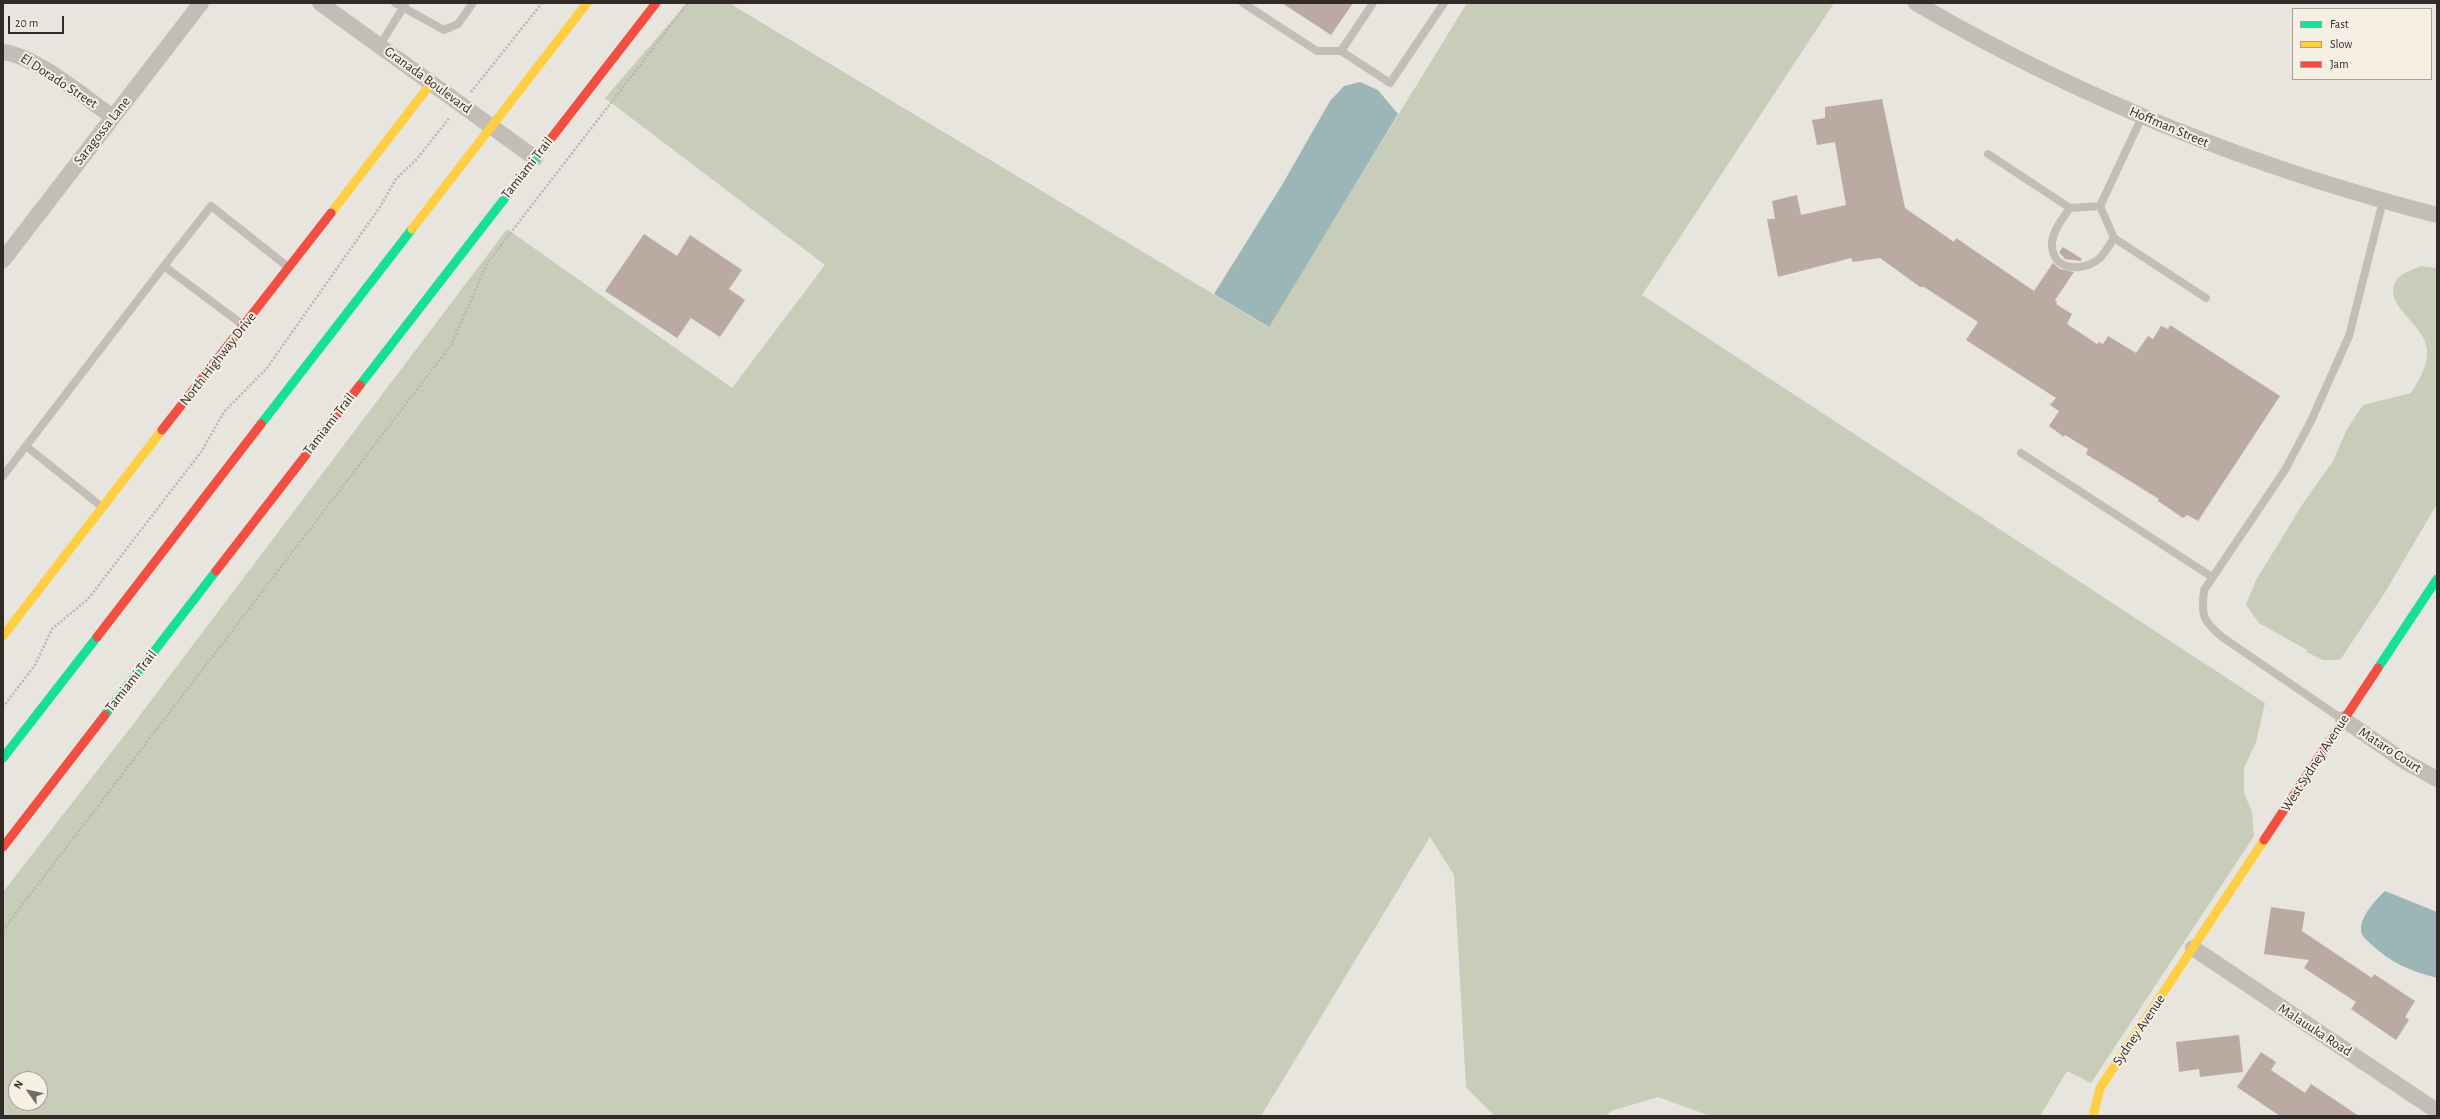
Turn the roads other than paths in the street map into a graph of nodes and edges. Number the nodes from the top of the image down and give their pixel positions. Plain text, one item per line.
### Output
1 (201, 3) edge
2 (320, 3) edge
3 (395, 3) edge
4 (473, 3) edge
5 (587, 3) edge
6 (656, 3) edge
7 (1243, 3) edge
8 (1373, 3) edge
9 (1444, 3) edge
10 (1916, 3) edge
11 (404, 6) edge
12 (380, 45) junction
13 (1341, 51) junction
14 (3, 52) edge
15 (432, 82) junction
16 (113, 117) junction
17 (2142, 117) junction
18 (491, 125) junction
19 (1988, 154) dead end
20 (535, 158) junction
21 (2383, 201) junction
22 (2100, 206) junction
23 (2070, 208) junction
24 (2437, 215) edge
25 (2114, 238) junction
26 (3, 260) edge
27 (164, 266) junction
28 (288, 267) junction
29 (2206, 298) dead end
30 (244, 326) junction
31 (26, 446) junction
32 (2021, 453) dead end
33 (3, 476) edge
34 (103, 507) junction
35 (2212, 576) junction
36 (2437, 579) edge
37 (3, 636) edge
38 (2343, 720) junction
39 (3, 758) edge
40 (2437, 779) edge
41 (3, 846) edge
42 (2193, 948) junction
43 (2437, 1111) edge
44 (2093, 1116) edge

1 - 16 street, Saragossa Lane
2 - 12 street, Granada Boulevard
3 - 11 lane
4 - 11 lane
5 - 18 main road
6 - 20 main road, Tamiami Trail
7 - 13 lane
8 - 13 lane
9 - 13 lane
10 - 17 street, Hoffman Street
11 - 12 lane
12 - 15 street, Granada Boulevard
14 - 16 street, El Dorado Street
15 - 18 street, Granada Boulevard
15 - 28 main road, North Highway Drive
16 - 26 street, Saragossa Lane
17 - 21 street, Hoffman Street
17 - 22 lane
18 - 20 street, Granada Boulevard
18 - 39 main road
19 - 23 lane
20 - 41 main road, Tamiami Trail
21 - 24 street, Hoffman Street
21 - 35 lane
22 - 23 lane
22 - 25 lane
23 - 25 lane
25 - 29 lane
27 - 28 lane
27 - 30 lane
27 - 31 lane
28 - 30 main road, North Highway Drive
30 - 34 main road, North Highway Drive
31 - 33 lane
31 - 34 lane
32 - 35 lane
34 - 37 main road, North Highway Drive
35 - 38 lane
36 - 38 main road, West Sydney Avenue
38 - 40 street, Mataro Court
38 - 42 main road, West Sydney Avenue
42 - 43 street, Malauuka Road
42 - 44 main road, Sydney Avenue

